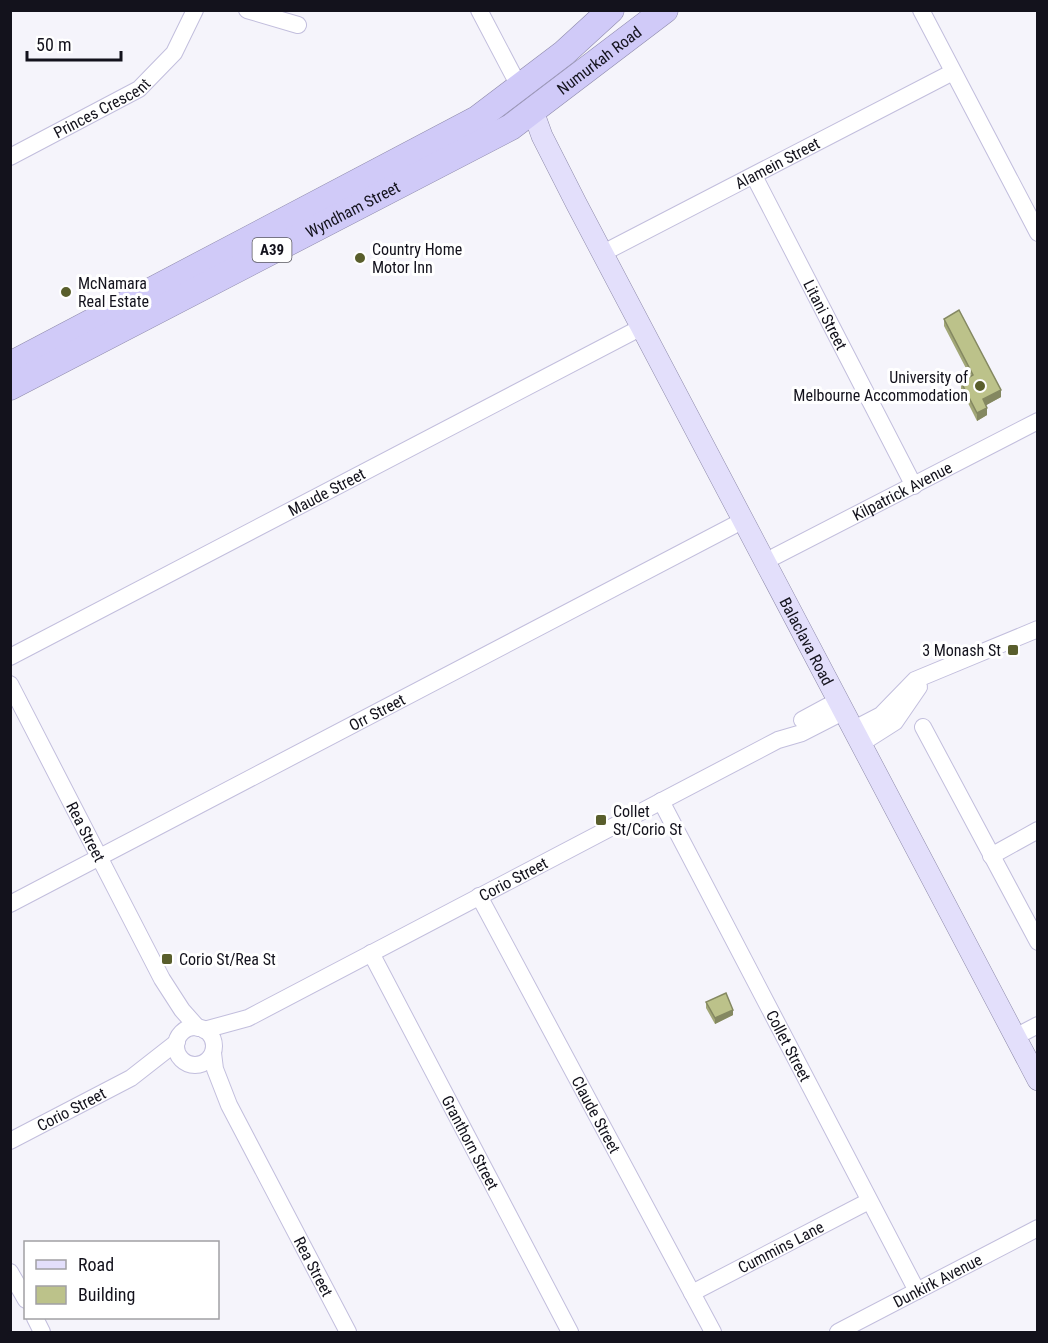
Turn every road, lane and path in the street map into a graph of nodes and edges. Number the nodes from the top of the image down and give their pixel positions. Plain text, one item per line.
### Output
1 (195, 10) edge
2 (247, 10) edge
3 (479, 10) edge
4 (589, 10) edge
5 (610, 10) edge
6 (665, 10) edge
7 (921, 10) edge
8 (298, 25) dead end
9 (573, 45) junction
10 (953, 72) junction
11 (520, 88) junction
12 (533, 111) junction
13 (10, 157) edge
14 (754, 176) junction
15 (1038, 233) edge
16 (603, 253) junction
17 (642, 327) junction
18 (10, 365) edge
19 (10, 387) edge
20 (1038, 421) edge
21 (914, 486) junction
22 (744, 520) junction
23 (766, 561) junction
24 (1038, 629) edge
25 (10, 657) edge
26 (10, 684) edge
27 (850, 721) junction
28 (922, 727) dead end
29 (661, 801) junction
30 (1038, 831) edge
31 (992, 856) junction
32 (99, 858) junction
33 (480, 896) junction
34 (10, 904) edge
35 (1038, 942) edge
36 (371, 953) junction
37 (162, 979) junction
38 (248, 1018) junction
39 (1038, 1025) edge
40 (201, 1029) junction
41 (1015, 1037) junction
42 (178, 1039) junction
43 (213, 1050) junction
44 (191, 1063) junction
45 (131, 1078) junction
46 (1038, 1080) edge
47 (229, 1105) junction
48 (10, 1141) edge
49 (869, 1201) junction
50 (1038, 1228) edge
51 (10, 1272) edge
52 (917, 1291) junction
53 (692, 1293) junction
54 (24, 1296) edge
55 (348, 1332) edge
56 (570, 1332) edge
57 (713, 1332) edge
58 (838, 1332) edge

1 - 13 street, Princes Crescent
2 - 8 street
3 - 11 street
4 - 9 street
5 - 9 highway, Numurkah Road / A39
6 - 12 highway, Numurkah Road / A39
7 - 10 street
9 - 11 highway, Numurkah Road / A39
10 - 14 street, Alamein Street
10 - 15 street
11 - 12 highway
11 - 18 highway, Wyndham Street / A39
12 - 16 main road, Balaclava Road
12 - 19 highway, Wyndham Street / A39
14 - 16 street, Alamein Street
14 - 21 street, Litani Street
16 - 17 main road, Balaclava Road
17 - 22 main road, Balaclava Road
17 - 25 street, Maude Street
20 - 21 street, Kilpatrick Avenue
21 - 23 street, Kilpatrick Avenue
22 - 23 main road, Balaclava Road
22 - 32 street, Orr Street
23 - 27 main road, Balaclava Road
24 - 27 street, Corio Street
26 - 32 street, Rea Street
27 - 29 street, Corio Street
27 - 41 main road, Balaclava Road
28 - 31 street
29 - 33 street, Corio Street
29 - 49 street, Collet Street
30 - 31 street
31 - 35 street
32 - 34 street, Orr Street
32 - 37 street, Rea Street
33 - 36 street, Corio Street
33 - 53 street, Claude Street
36 - 38 street, Corio Street
36 - 56 street, Granthorn Street
37 - 40 street, Rea Street
37 - 42 street, Rea Street
38 - 40 street, Corio Street
38 - 43 street, Corio Street
39 - 41 street
40 - 42 street
40 - 43 street
41 - 46 main road, Balaclava Road
42 - 44 street
42 - 45 street, Corio Street
43 - 44 street
43 - 47 street, Rea Street
44 - 45 street, Corio Street
44 - 47 street, Rea Street
45 - 48 street, Corio Street
47 - 55 street, Rea Street
49 - 52 street, Collet Street
49 - 53 street, Cummins Lane
50 - 52 street, Dunkirk Avenue
51 - 54 street
52 - 58 street, Dunkirk Avenue
53 - 57 street, Claude Street

